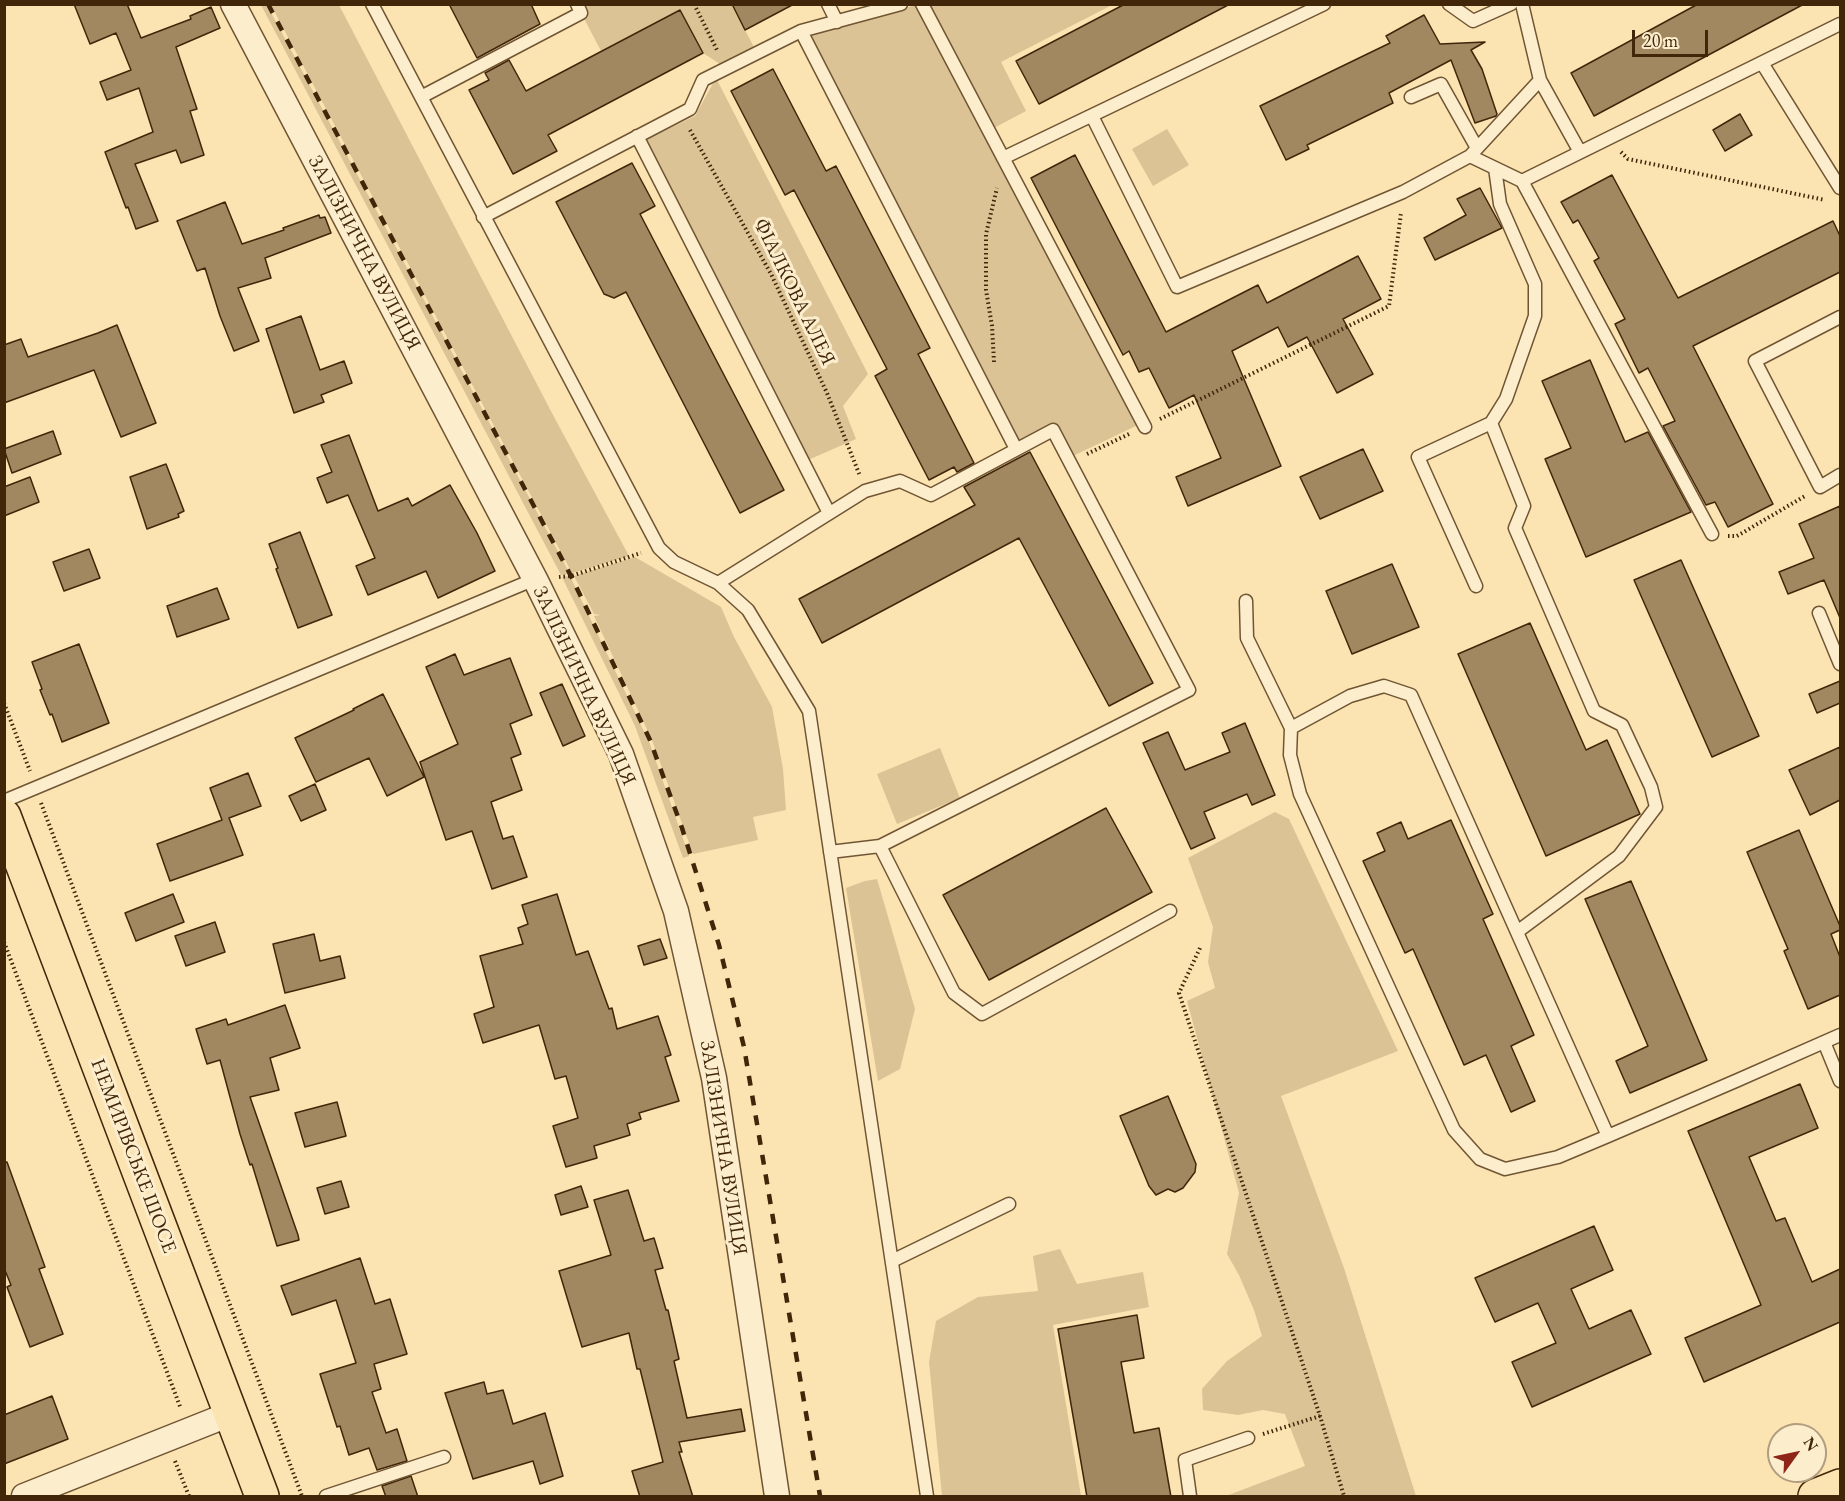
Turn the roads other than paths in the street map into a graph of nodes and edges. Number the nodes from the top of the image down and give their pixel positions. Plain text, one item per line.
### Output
1 (233, 4) edge
2 (372, 4) edge
3 (577, 4) edge
4 (828, 4) edge
5 (901, 4) edge
6 (922, 4) edge
7 (1324, 4) edge
8 (1449, 4) edge
9 (1511, 4) edge
10 (1522, 4) edge
11 (837, 22) junction
12 (1840, 24) edge
13 (801, 31) junction
14 (1762, 63) junction
15 (1540, 80) junction
16 (421, 97) junction
17 (1411, 97) dead end
18 (1092, 116) junction
19 (637, 136) junction
20 (1474, 152) junction
21 (1581, 152) junction
22 (1003, 158) junction
23 (1495, 168) junction
24 (1522, 181) junction
25 (1840, 188) edge
26 (483, 217) junction
27 (1840, 317) edge
28 (1491, 423) junction
29 (1145, 427) road end
30 (1016, 449) junction
31 (1840, 475) edge
32 (830, 513) junction
33 (1712, 534) road end
34 (535, 579) junction
35 (718, 583) junction
36 (1476, 586) dead end
37 (1246, 601) dead end
38 (1819, 613) dead end
39 (1840, 664) edge
40 (1291, 729) junction
41 (4, 801) edge
42 (4, 816) edge
43 (880, 846) junction
44 (830, 852) junction
45 (1170, 911) dead end
46 (1517, 932) junction
47 (1840, 1035) edge
48 (1824, 1042) junction
49 (1840, 1081) edge
50 (1608, 1136) junction
51 (1009, 1204) dead end
52 (892, 1261) junction
53 (230, 1414) junction
54 (1248, 1438) road end
55 (444, 1457) dead end
56 (1840, 1486) edge
57 (24, 1497) edge
58 (262, 1497) edge
59 (326, 1497) edge
60 (777, 1497) edge
61 (927, 1497) edge
62 (1190, 1497) edge
63 (1815, 1497) edge

1 - 34 street, ЗАЛІЗНИЧНА ВУЛИЦЯ
2 - 16 lane
3 - 16 lane
4 - 11 lane
5 - 11 lane
6 - 22 lane
7 - 18 lane
8 - 9 lane
10 - 15 lane
11 - 13 lane
12 - 14 lane
13 - 19 lane
13 - 30 lane
14 - 21 lane
14 - 25 lane
15 - 20 lane
15 - 21 lane
16 - 26 lane
17 - 20 lane
18 - 20 lane
18 - 22 lane
19 - 26 lane
19 - 32 lane
20 - 23 lane
21 - 24 lane
22 - 29 lane
23 - 24 lane
23 - 28 lane
24 - 33 lane
26 - 35 lane
27 - 31 lane
28 - 36 lane
28 - 46 lane
30 - 32 lane
30 - 43 lane
32 - 35 lane
34 - 41 lane
34 - 60 street, ЗАЛІЗНИЧНА ВУЛИЦЯ
35 - 44 lane
37 - 40 lane
38 - 39 lane
40 - 46 lane
40 - 50 lane
42 - 53 main road, НЕМИРІВСЬКЕ ШОСЕ
43 - 44 lane
43 - 45 lane
44 - 52 lane
46 - 50 lane
47 - 48 lane
48 - 49 lane
48 - 50 lane
51 - 52 lane
52 - 61 lane
53 - 57 street
53 - 58 main road, НЕМИРІВСЬКЕ ШОСЕ
54 - 62 lane
55 - 59 lane
56 - 63 main road

